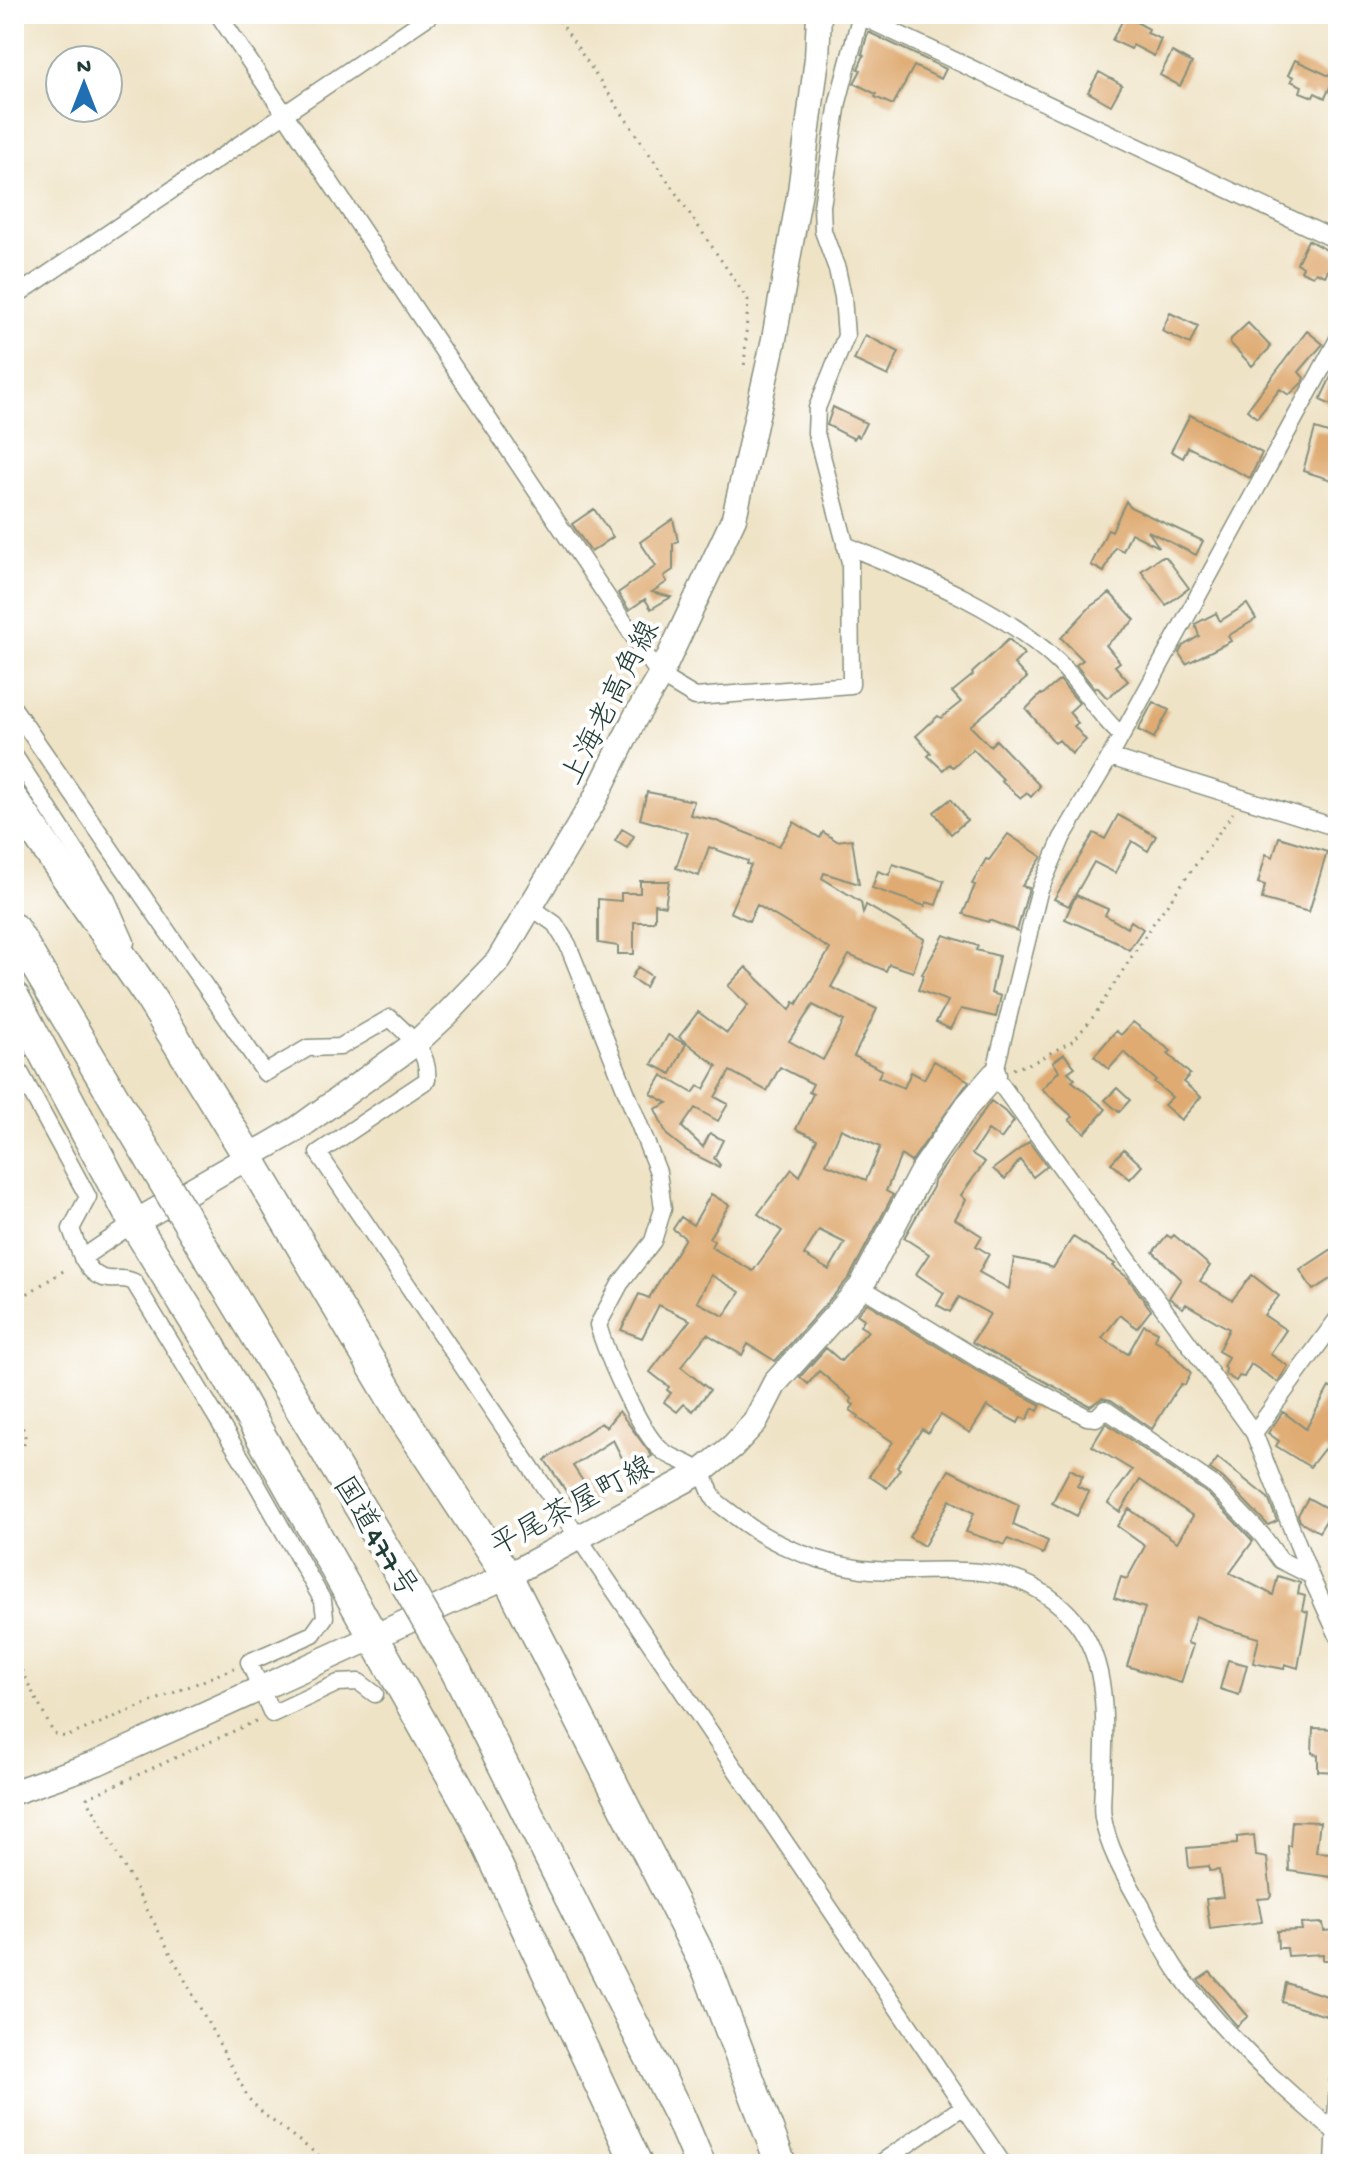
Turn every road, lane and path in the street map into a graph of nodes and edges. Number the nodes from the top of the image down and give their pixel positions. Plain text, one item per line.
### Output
1 (218, 14) edge
2 (432, 14) edge
3 (555, 14) edge
4 (819, 14) edge
5 (859, 15) edge
6 (286, 113) junction
7 (1338, 241) edge
8 (14, 297) edge
9 (1338, 339) edge
10 (744, 376) dead end
11 (845, 545) junction
12 (660, 676) junction
13 (14, 709) edge
14 (1121, 735) junction
15 (14, 755) edge
16 (1110, 757) junction
17 (1243, 799) junction
18 (14, 801) edge
19 (1338, 828) edge
20 (531, 907) junction
21 (14, 929) edge
22 (149, 996) junction
23 (14, 997) edge
24 (416, 1043) junction
25 (14, 1061) edge
26 (994, 1075) junction
27 (248, 1156) junction
28 (134, 1223) junction
29 (82, 1258) junction
30 (861, 1287) junction
31 (14, 1302) edge
32 (1338, 1318) edge
33 (14, 1414) edge
34 (1254, 1433) junction
35 (14, 1456) edge
36 (701, 1472) junction
37 (579, 1537) junction
38 (1310, 1575) junction
39 (507, 1576) junction
40 (371, 1636) junction
41 (1338, 1636) edge
42 (14, 1656) edge
43 (249, 1662) junction
44 (260, 1690) junction
45 (375, 1694) dead end
46 (272, 1714) junction
47 (14, 1792) edge
48 (1338, 2080) edge
49 (964, 2106) junction
50 (1337, 2111) edge
51 (1334, 2131) junction
52 (330, 2164) edge
53 (637, 2164) edge
54 (700, 2164) edge
55 (781, 2164) edge
56 (879, 2164) edge
57 (1003, 2164) edge
58 (1334, 2164) edge

1 - 6 street
2 - 6 street
3 - 10 path
4 - 12 main road, 上海老高角線
5 - 7 street
5 - 11 street
6 - 8 street
6 - 12 street
9 - 14 street
11 - 12 street
11 - 14 street
12 - 20 main road, 上海老高角線
13 - 24 street
14 - 16 street
15 - 22 street
16 - 17 street
16 - 26 street
17 - 19 street
17 - 26 path
18 - 22 highway
20 - 24 main road, 上海老高角線
20 - 36 street
21 - 54 highway, 国道477号, bridge
22 - 27 highway
23 - 28 highway
24 - 27 main road, 上海老高角線
24 - 37 street
25 - 29 street
26 - 30 main road, 平尾茶屋町線
26 - 34 street
27 - 28 main road, 上海老高角線
27 - 39 highway
28 - 29 street
28 - 40 highway
29 - 31 path
29 - 43 street
30 - 36 main road, 平尾茶屋町線
30 - 38 street
32 - 34 street
33 - 35 path
34 - 38 street
36 - 37 main road, 平尾茶屋町線
36 - 51 street
37 - 39 main road, 平尾茶屋町線
37 - 49 street
38 - 41 street
39 - 40 main road, 平尾茶屋町線
39 - 55 highway
40 - 44 main road, 平尾茶屋町線
40 - 53 highway
42 - 43 path
43 - 44 street
44 - 46 street
44 - 47 main road, 平尾茶屋町線
45 - 46 street
46 - 52 path
48 - 50 street
49 - 56 street
49 - 57 street
50 - 51 street
51 - 58 street

